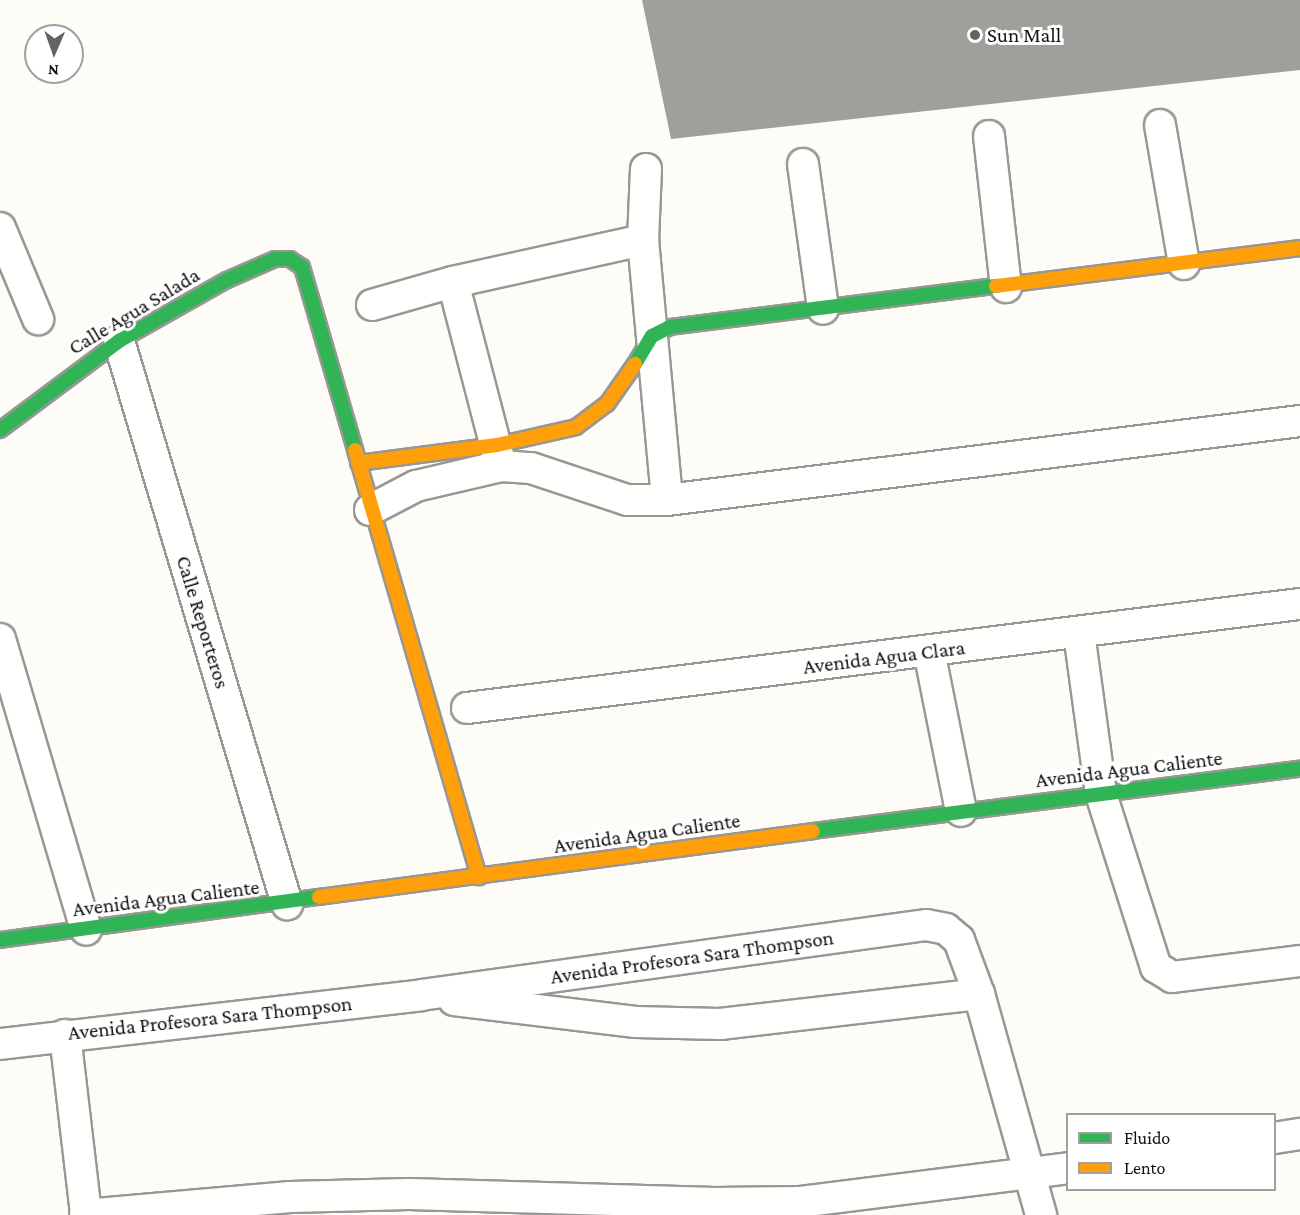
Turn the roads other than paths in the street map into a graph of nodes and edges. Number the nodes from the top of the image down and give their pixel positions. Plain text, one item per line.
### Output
1 (1160, 125) dead end
2 (989, 136) dead end
3 (802, 164) dead end
4 (646, 169) dead end
5 (0, 228) edge
6 (643, 240) junction
7 (1300, 248) edge
8 (1184, 264) junction
9 (453, 282) junction
10 (1006, 287) junction
11 (10, 288) edge
12 (372, 305) dead end
13 (824, 309) junction
14 (38, 319) dead end
15 (652, 336) junction
16 (119, 341) junction
17 (1300, 421) edge
18 (0, 430) edge
19 (410, 454) junction
20 (499, 456) junction
21 (358, 464) junction
22 (416, 486) junction
23 (667, 500) junction
24 (369, 510) junction
25 (1300, 604) edge
26 (1079, 633) junction
27 (0, 639) edge
28 (929, 651) junction
29 (467, 708) dead end
30 (1300, 769) edge
31 (1101, 794) junction
32 (961, 811) junction
33 (479, 877) junction
34 (287, 904) junction
35 (86, 930) junction
36 (0, 940) edge
37 (1300, 961) edge
38 (979, 994) junction
39 (421, 995) junction
40 (65, 1035) junction
41 (0, 1044) edge
42 (1300, 1134) edge
43 (1276, 1138) edge
44 (1066, 1168) edge
45 (1030, 1173) junction
46 (85, 1215) edge
47 (1041, 1215) edge

1 - 8 street
2 - 10 street
3 - 13 street
4 - 6 street
5 - 11 street
6 - 9 street
6 - 15 street
7 - 8 street
8 - 10 street
9 - 12 street
9 - 20 street
10 - 13 street
11 - 14 street
13 - 15 street
15 - 20 street
15 - 23 street
16 - 18 street, Calle Agua Salada
16 - 21 street, Calle Agua Salada
16 - 34 street, Calle Reporteros
17 - 23 street
19 - 20 street
19 - 21 street
19 - 22 street
20 - 22 street
20 - 23 street
21 - 24 street
22 - 24 street
24 - 33 street
25 - 26 street, Avenida Agua Clara
26 - 28 street, Avenida Agua Clara
26 - 31 street
27 - 35 street
28 - 29 street, Avenida Agua Clara
28 - 32 street
30 - 31 street, Avenida Agua Caliente
31 - 32 street, Avenida Agua Caliente
31 - 37 street
32 - 33 street, Avenida Agua Caliente
33 - 34 street, Avenida Agua Caliente
34 - 35 street, Avenida Agua Caliente
35 - 36 street, Avenida Agua Caliente
38 - 39 street, Avenida Profesora Sara Thompson
38 - 39 street, Avenida Profesora Sara Thompson
38 - 45 street
39 - 40 street, Avenida Profesora Sara Thompson
40 - 41 street, Avenida Profesora Sara Thompson
40 - 46 street
42 - 43 street
44 - 45 street
45 - 46 street
45 - 47 street

